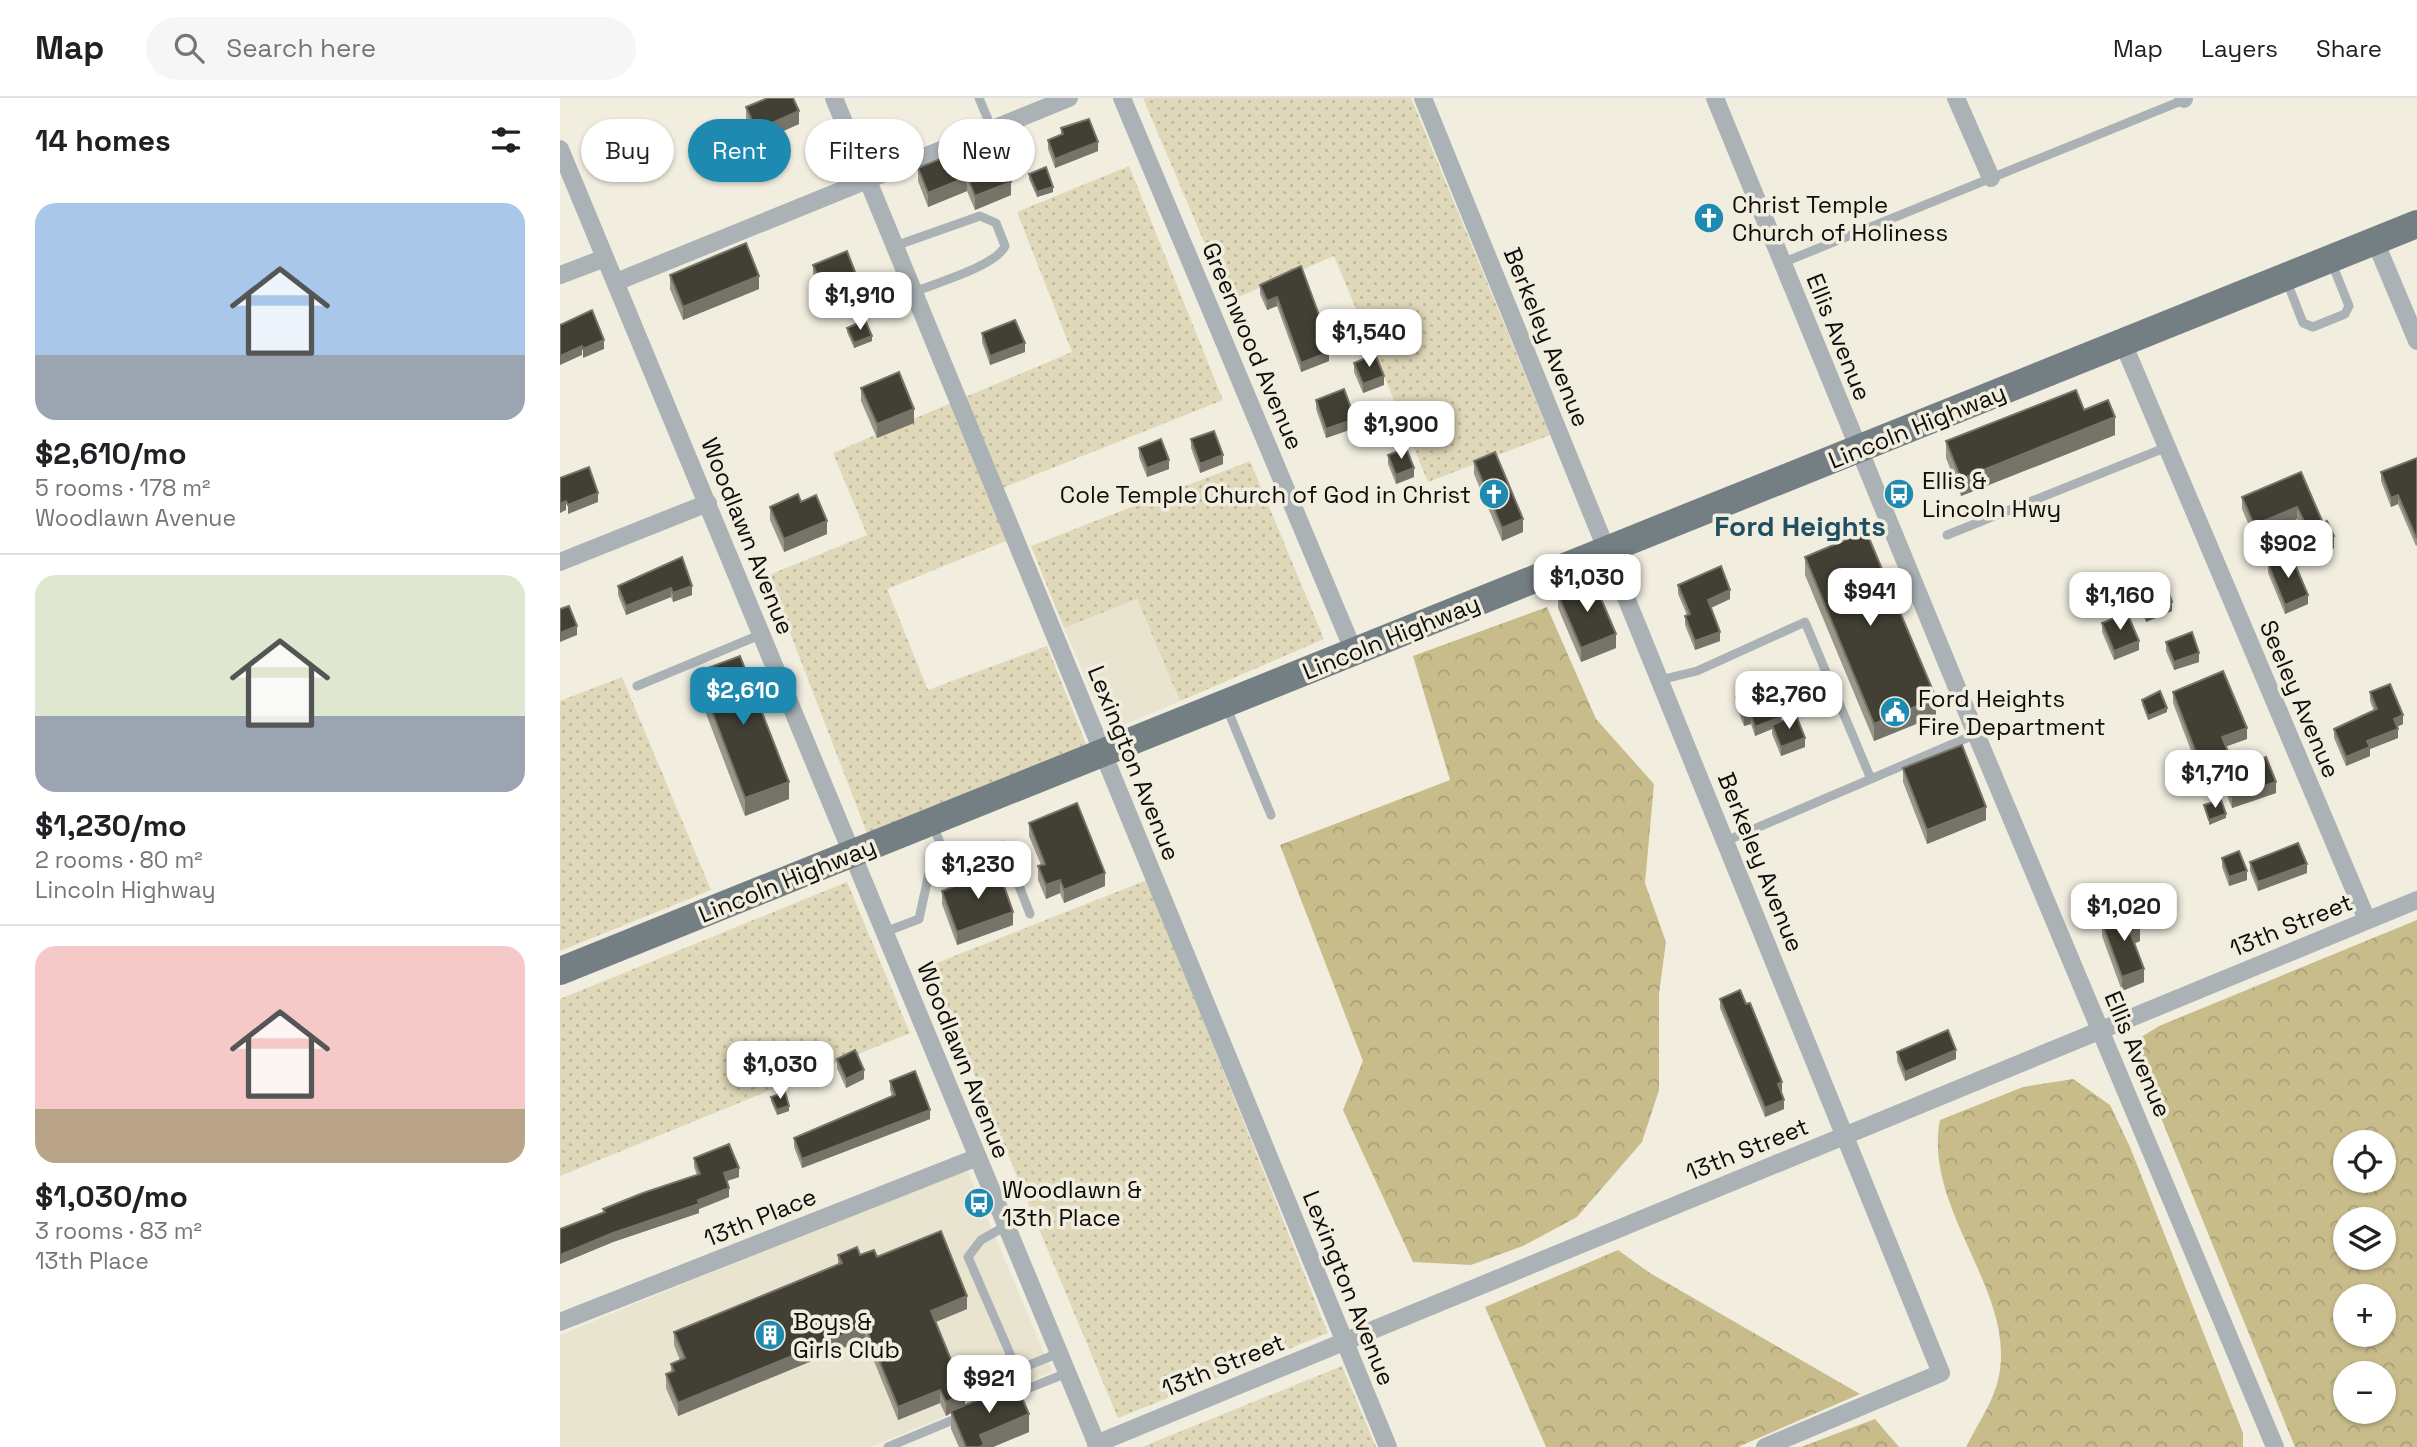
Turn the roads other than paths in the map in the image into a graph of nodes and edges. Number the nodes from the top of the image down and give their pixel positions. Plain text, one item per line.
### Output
1 (834, 98) edge
2 (979, 98) edge
3 (1069, 98) edge
4 (1122, 98) edge
5 (1423, 98) edge
6 (1715, 98) edge
7 (1956, 98) edge
8 (2185, 98) edge
9 (843, 119) edge
10 (988, 119) edge
11 (1017, 119) edge
12 (560, 149) edge
13 (1991, 178) junction
14 (863, 182) edge
15 (869, 182) edge
16 (2417, 224) edge
17 (2375, 241) junction
18 (895, 246) junction
19 (605, 258) junction
20 (2330, 259) junction
21 (1783, 263) junction
22 (560, 275) edge
23 (2285, 277) junction
24 (616, 282) junction
25 (914, 292) junction
26 (2417, 341) edge
27 (2123, 343) junction
28 (2167, 447) junction
29 (1858, 449) junction
30 (708, 503) junction
31 (1947, 535) dead end
32 (1607, 550) junction
33 (560, 562) edge
34 (762, 634) junction
35 (1354, 652) junction
36 (1660, 680) junction
37 (637, 686) dead end
38 (1226, 704) junction
39 (1976, 734) junction
40 (1103, 753) junction
41 (1871, 779) junction
42 (1271, 815) dead end
43 (932, 822) junction
44 (1726, 841) junction
45 (853, 854) junction
46 (949, 866) junction
47 (2417, 900) edge
48 (1030, 914) dead end
49 (2367, 920) junction
50 (885, 932) junction
51 (560, 971) edge
52 (2102, 1030) junction
53 (1845, 1135) junction
54 (978, 1157) junction
55 (1006, 1226) junction
56 (560, 1322) edge
57 (1345, 1341) junction
58 (1059, 1353) junction
59 (1067, 1373) junction
60 (1003, 1398) edge
61 (965, 1415) edge
62 (1097, 1445) edge
63 (888, 1447) edge
64 (1388, 1447) edge
65 (1765, 1447) edge
66 (2275, 1447) edge

1 - 9 street, Lexington Avenue
2 - 10 lane
3 - 11 street
4 - 35 street, Greenwood Avenue
5 - 32 street, Berkeley Avenue
6 - 21 street, Ellis Avenue
7 - 13 street
8 - 13 lane
12 - 19 street, Woodlawn Avenue
13 - 21 lane
14 - 24 street
15 - 18 street, Lexington Avenue
16 - 17 main road, Lincoln Highway
17 - 20 main road, Lincoln Highway
17 - 26 street
18 - 25 street, Lexington Avenue
18 - 25 lane
19 - 22 street
19 - 24 street, Woodlawn Avenue
20 - 23 main road, Lincoln Highway
20 - 23 lane
21 - 29 street, Ellis Avenue
23 - 27 main road, Lincoln Highway
24 - 30 street, Woodlawn Avenue
25 - 40 street, Lexington Avenue
27 - 28 street, Seeley Avenue
27 - 29 main road, Lincoln Highway
28 - 31 lane
28 - 49 street, Seeley Avenue
29 - 32 main road, Lincoln Highway
29 - 39 street, Ellis Avenue
30 - 33 street
30 - 34 street, Woodlawn Avenue
32 - 35 main road, Lincoln Highway
32 - 36 street, Berkeley Avenue
34 - 37 lane
34 - 45 street, Woodlawn Avenue
35 - 38 main road, Lincoln Highway
36 - 41 lane
36 - 44 street, Berkeley Avenue
38 - 40 main road, Lincoln Highway
38 - 42 lane
39 - 41 lane
39 - 52 street, Ellis Avenue
40 - 43 main road, Lincoln Highway
40 - 57 street, Lexington Avenue
41 - 44 lane
43 - 45 main road, Lincoln Highway
43 - 46 lane
44 - 53 street, Berkeley Avenue
45 - 50 street, Woodlawn Avenue
45 - 51 main road, Lincoln Highway
46 - 48 lane
46 - 50 lane
47 - 49 street, 13th Street
49 - 52 street, 13th Street
50 - 54 street, Woodlawn Avenue
52 - 53 street, 13th Street
52 - 66 street, Ellis Avenue
53 - 57 street, 13th Street
53 - 65 street, Berkeley Avenue
54 - 55 street, Woodlawn Avenue
54 - 56 street, 13th Place
55 - 58 street, Woodlawn Avenue
55 - 58 lane
57 - 62 street, 13th Street
57 - 64 street, Lexington Avenue
58 - 59 street, Woodlawn Avenue
59 - 60 lane
59 - 62 street, Woodlawn Avenue
61 - 63 lane

